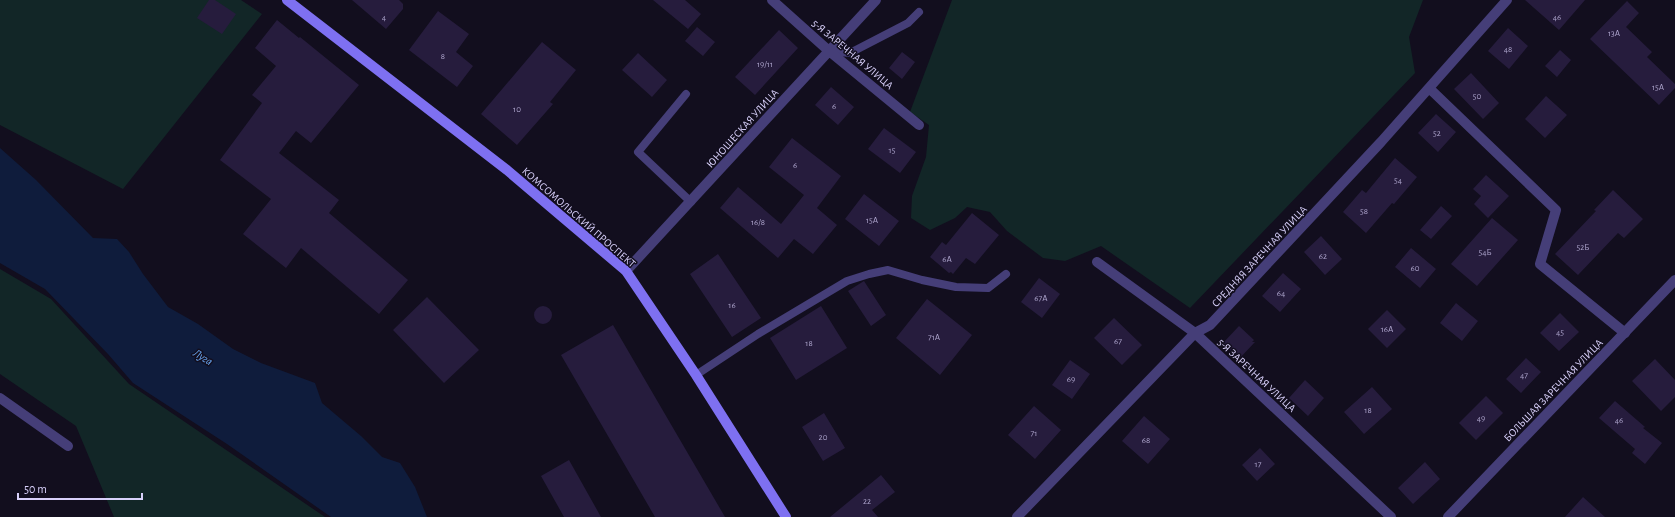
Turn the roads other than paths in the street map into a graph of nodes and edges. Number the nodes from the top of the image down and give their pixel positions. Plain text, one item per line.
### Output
1 (772, 0) edge
2 (876, 0) edge
3 (1507, 0) edge
4 (292, 1) edge
5 (919, 12) dead end
6 (830, 51) junction
7 (1429, 88) junction
8 (686, 94) dead end
9 (919, 125) dead end
10 (691, 202) junction
11 (1096, 262) dead end
12 (626, 271) junction
13 (1006, 274) dead end
14 (1675, 280) edge
15 (1625, 333) junction
16 (1195, 334) junction
17 (696, 375) junction
18 (0, 398) edge
19 (68, 446) dead end
20 (786, 517) edge
21 (1017, 517) edge
22 (1392, 517) edge
23 (1448, 517) edge

1 - 6 street, 5-Я ЗАРЕЧНАЯ УЛИЦА
2 - 6 street, ЮНОШЕСКАЯ УЛИЦА
3 - 7 street, СРЕДНЯЯ ЗАРЕЧНАЯ УЛИЦА
4 - 12 main road, КОМСОМОЛЬСКИЙ ПРОСПЕКТ
5 - 6 lane
6 - 9 street, 5-Я ЗАРЕЧНАЯ УЛИЦА
6 - 10 street, ЮНОШЕСКАЯ УЛИЦА
7 - 15 street
7 - 16 street, СРЕДНЯЯ ЗАРЕЧНАЯ УЛИЦА
8 - 10 lane
10 - 12 street, ЮНОШЕСКАЯ УЛИЦА
11 - 16 street, 5-Я ЗАРЕЧНАЯ УЛИЦА
12 - 17 main road, КОМСОМОЛЬСКИЙ ПРОСПЕКТ
13 - 17 lane
14 - 15 street, БОЛЬШАЯ ЗАРЕЧНАЯ УЛИЦА
15 - 23 street, БОЛЬШАЯ ЗАРЕЧНАЯ УЛИЦА
16 - 21 street, СРЕДНЯЯ ЗАРЕЧНАЯ УЛИЦА
16 - 22 street, 5-Я ЗАРЕЧНАЯ УЛИЦА
17 - 20 main road, КОМСОМОЛЬСКИЙ ПРОСПЕКТ
18 - 19 street

